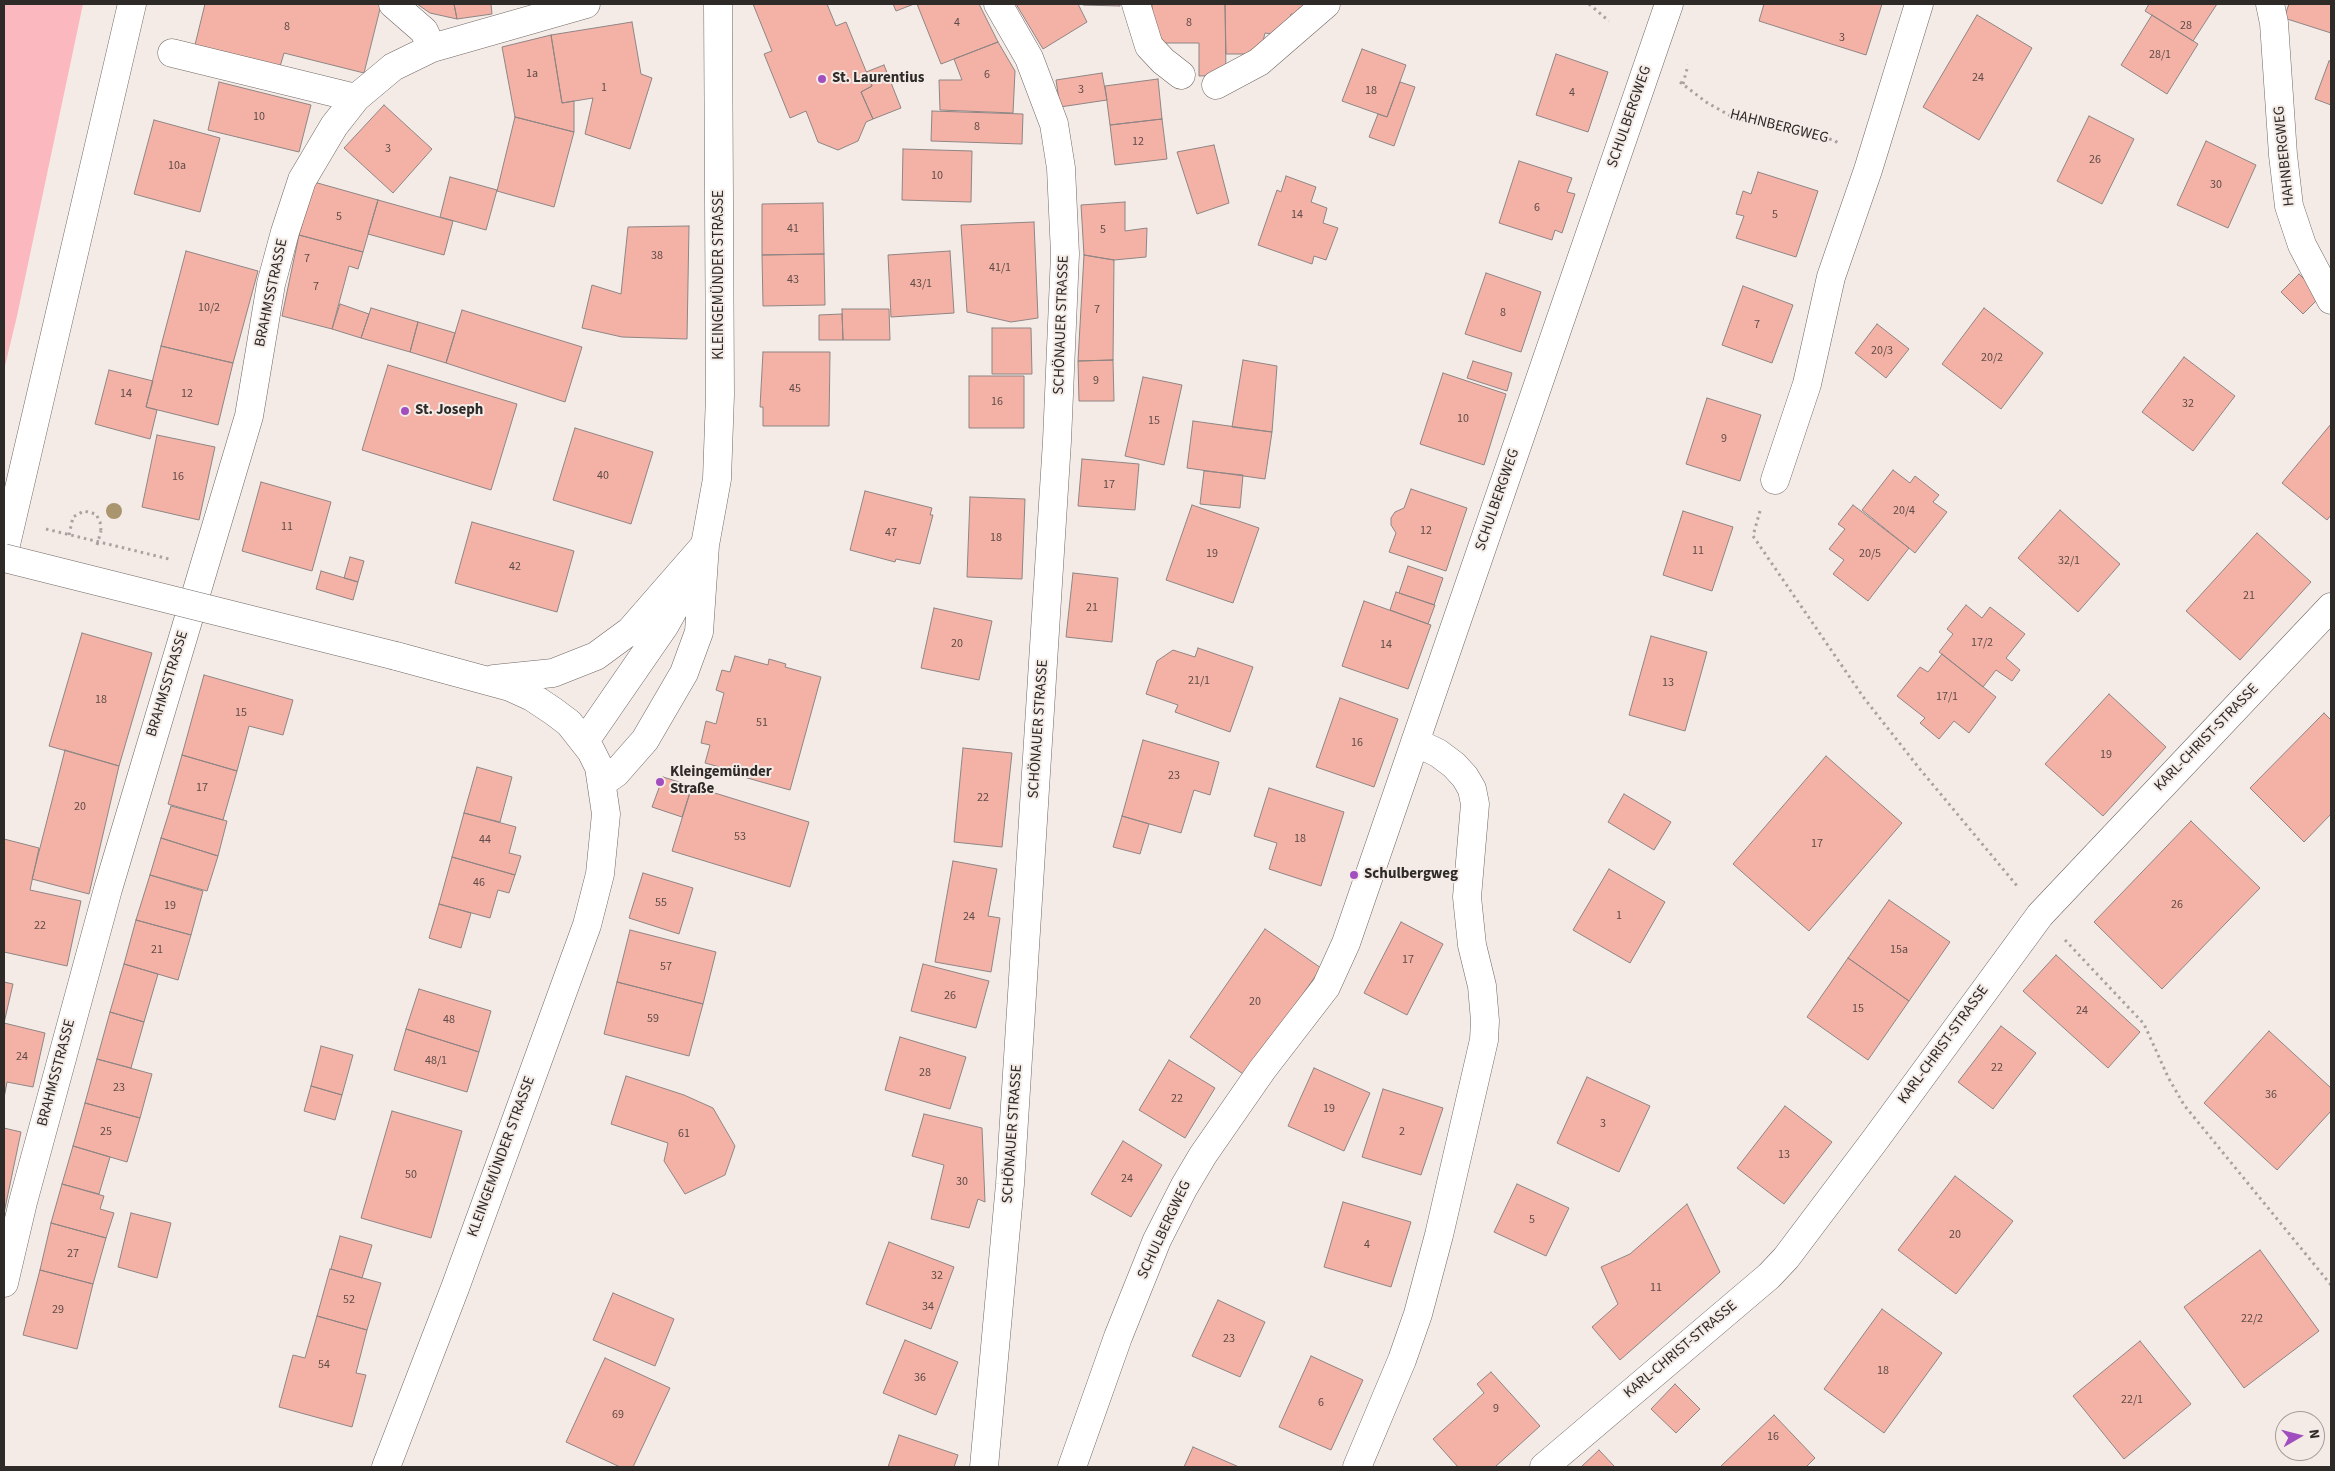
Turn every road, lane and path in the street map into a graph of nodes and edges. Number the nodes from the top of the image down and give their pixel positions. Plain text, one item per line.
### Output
1 (132, 4) edge
2 (393, 4) edge
3 (586, 4) edge
4 (718, 4) edge
5 (998, 4) edge
6 (1136, 4) edge
7 (1326, 4) edge
8 (1589, 4) edge
9 (1669, 4) edge
10 (1919, 4) edge
11 (2270, 4) edge
12 (1609, 21) dead end
13 (432, 48) junction
14 (172, 53) dead end
15 (1181, 75) dead end
16 (1677, 79) dead end
17 (1684, 80) dead end
18 (1683, 84) junction
19 (1216, 85) dead end
20 (356, 98) junction
21 (1841, 148) dead end
22 (2331, 300) edge
23 (1775, 480) joint
24 (101, 531) dead end
25 (64, 534) dead end
26 (69, 535) junction
27 (706, 545) junction
28 (4, 553) edge
29 (4, 558) edge
30 (204, 568) junction
31 (2331, 607) edge
32 (483, 680) junction
33 (585, 741) junction
34 (1415, 742) junction
35 (602, 783) junction
36 (2040, 915) junction
37 (4, 1283) edge
38 (2331, 1285) edge
39 (386, 1467) edge
40 (984, 1467) edge
41 (1072, 1467) edge
42 (1357, 1467) edge
43 (1544, 1467) edge

1 - 28 street
2 - 13 street
3 - 13 street, BRAHMSSTRASSE
4 - 27 street, KLEINGEMÜNDER STRASSE
5 - 40 street, SCHÖNAUER STRASSE
6 - 15 street
7 - 19 street
8 - 12 path
9 - 34 street, SCHULBERGWEG
10 - 23 street
11 - 22 street, HAHNBERGWEG
13 - 20 street, BRAHMSSTRASSE
14 - 20 street
16 - 18 path, HAHNBERGWEG
17 - 18 path
18 - 21 path, HAHNBERGWEG
20 - 30 street, BRAHMSSTRASSE
23 - 36 path
24 - 26 path
25 - 26 path
26 - 30 path
27 - 32 street
27 - 33 street, KLEINGEMÜNDER STRASSE
27 - 35 street, KLEINGEMÜNDER STRASSE
29 - 32 street, bridge
30 - 37 street, BRAHMSSTRASSE
31 - 36 street, KARL-CHRIST-STRASSE
32 - 33 street
33 - 35 street, KLEINGEMÜNDER STRASSE
34 - 41 street, SCHULBERGWEG
34 - 42 street
35 - 39 street, KLEINGEMÜNDER STRASSE
36 - 38 path
36 - 43 street, KARL-CHRIST-STRASSE

